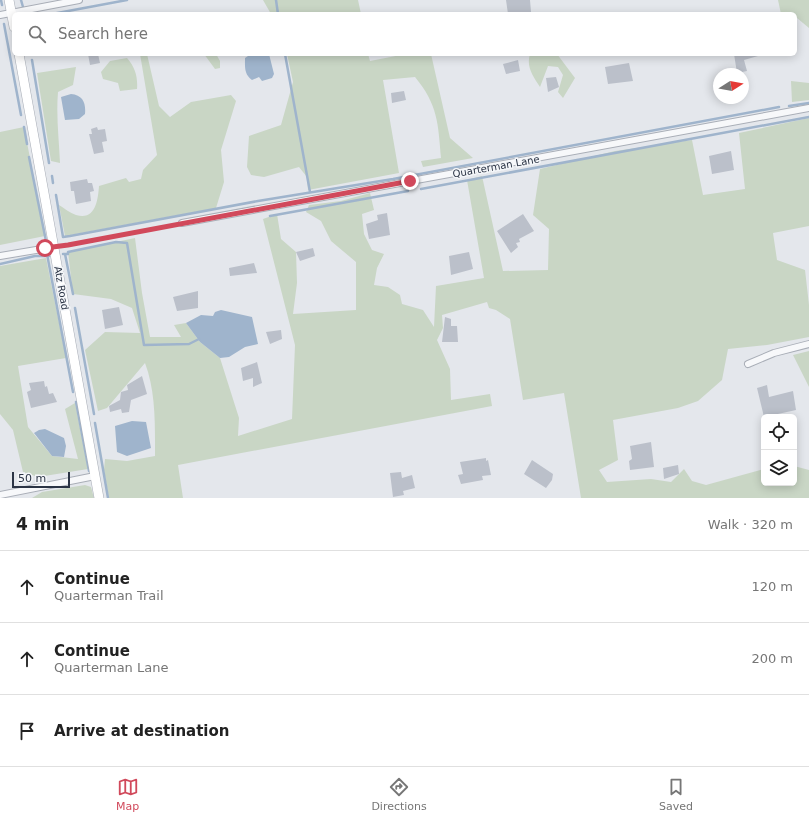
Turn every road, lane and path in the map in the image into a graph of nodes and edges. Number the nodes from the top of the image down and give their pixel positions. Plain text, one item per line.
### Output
1 (9, 0) edge
2 (79, 0) edge
3 (17, 12) edge
4 (12, 13) joint
5 (0, 15) edge
6 (19, 56) edge
7 (809, 108) edge
8 (182, 223) joint
9 (54, 247) junction
10 (0, 256) edge
11 (809, 344) edge
12 (748, 364) dead end
13 (95, 476) junction
14 (0, 495) edge
15 (99, 498) edge

1 - 4 street
2 - 3 street
4 - 5 street
6 - 9 street, Atz Road
7 - 8 street, Quarterman Lane
8 - 9 path
9 - 10 street
9 - 13 street, Atz Road
11 - 12 street
13 - 14 street
13 - 15 street, Atz Road

